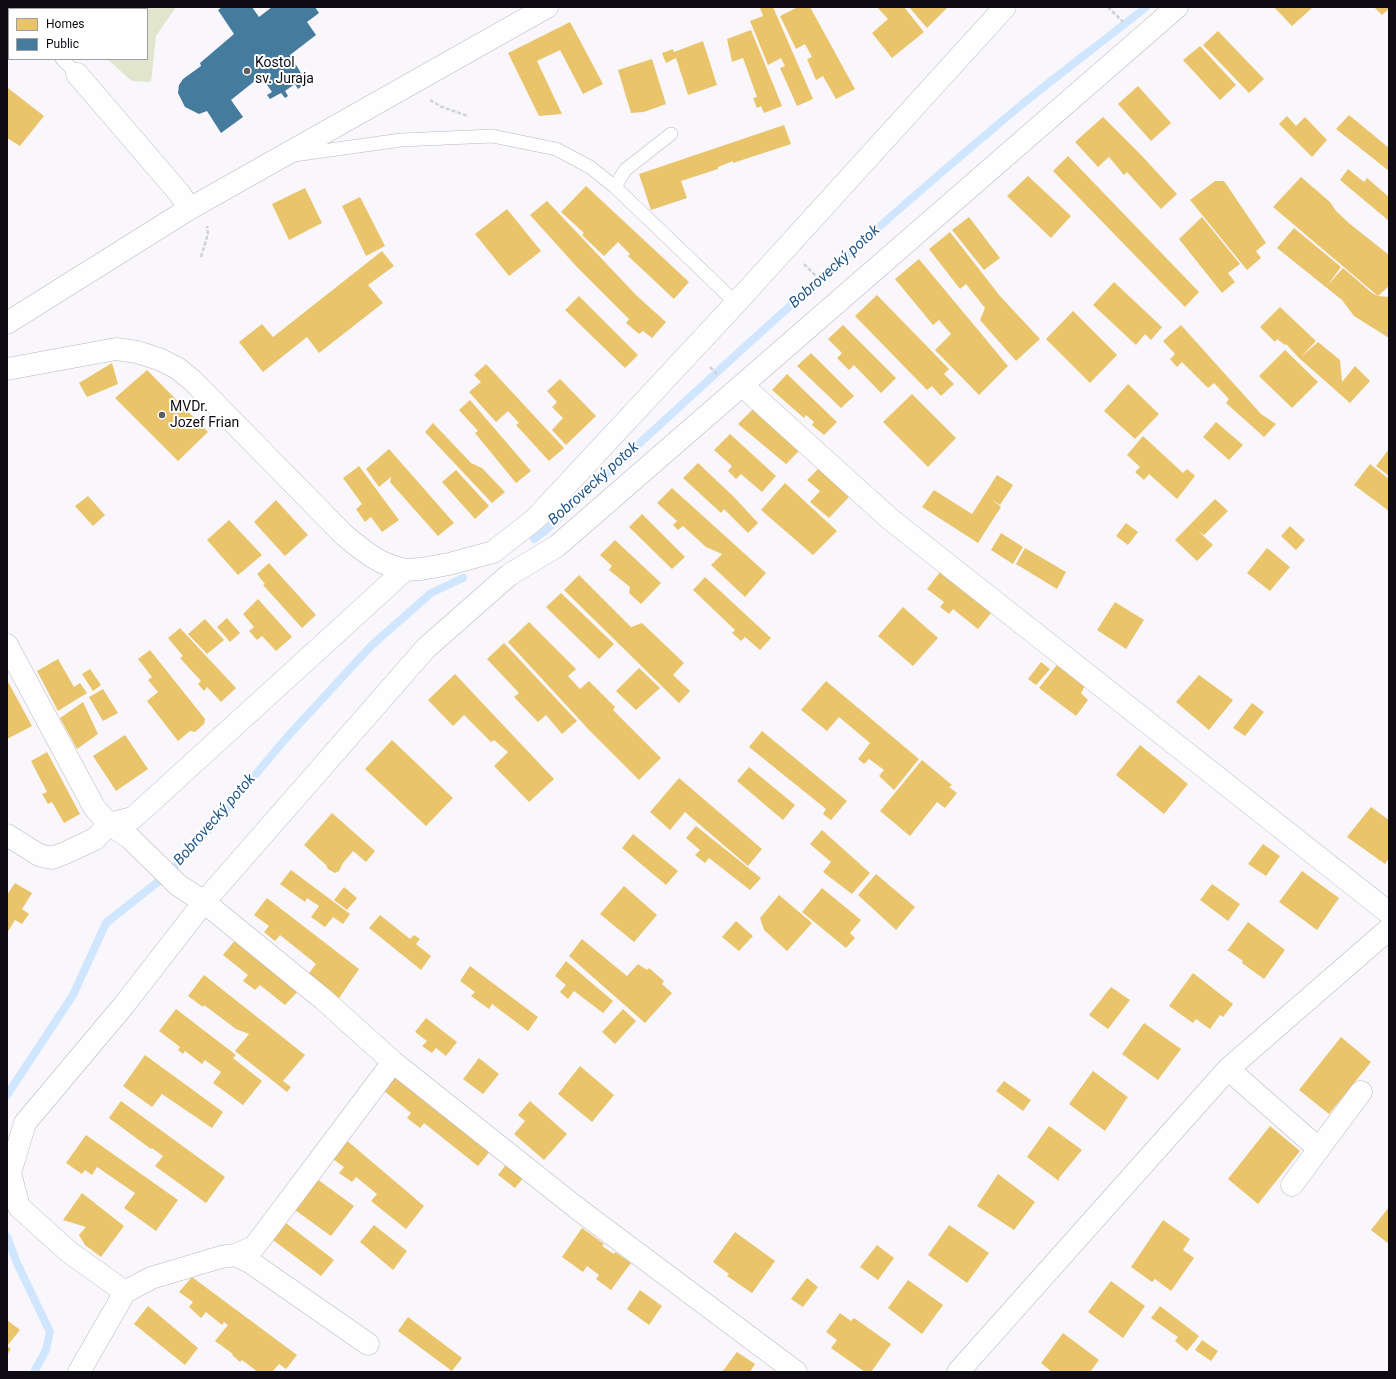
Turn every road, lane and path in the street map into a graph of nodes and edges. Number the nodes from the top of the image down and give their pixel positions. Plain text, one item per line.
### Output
1 (547, 7) edge
2 (1005, 7) edge
3 (1108, 7) edge
4 (1177, 7) edge
5 (1118, 17) dead end
6 (70, 67) edge
7 (425, 97) dead end
8 (442, 107) dead end
9 (671, 134) dead end
10 (280, 157) junction
11 (615, 187) junction
12 (189, 209) junction
13 (207, 223) dead end
14 (201, 257) dead end
15 (813, 273) dead end
16 (824, 284) dead end
17 (736, 303) junction
18 (7, 323) edge
19 (7, 369) edge
20 (743, 386) junction
21 (492, 552) junction
22 (405, 570) junction
23 (509, 575) junction
24 (7, 645) edge
25 (109, 824) junction
26 (7, 835) edge
27 (204, 902) junction
28 (1389, 913) edge
29 (1389, 929) edge
30 (393, 1062) junction
31 (1228, 1070) junction
32 (1361, 1092) dead end
33 (1319, 1150) junction
34 (9, 1173) edge
35 (1292, 1185) dead end
36 (235, 1255) junction
37 (125, 1292) junction
38 (368, 1344) dead end
39 (79, 1372) edge
40 (796, 1372) edge
41 (958, 1372) edge

1 - 10 street
2 - 17 street
3 - 5 path
4 - 20 street
6 - 12 street
7 - 8 path
9 - 11 lane
10 - 11 lane
10 - 12 street
11 - 17 lane
12 - 18 street
13 - 14 path
15 - 16 path
17 - 21 street
19 - 22 street
20 - 23 street
20 - 28 street
21 - 22 street
21 - 23 street
22 - 25 street
23 - 27 street
24 - 25 street
25 - 26 street
25 - 27 street
27 - 30 street
27 - 34 street
29 - 31 street
30 - 36 street
30 - 40 street
31 - 33 street
31 - 41 street
32 - 33 street
33 - 35 street
34 - 37 street
36 - 37 street
36 - 38 street
37 - 39 street

